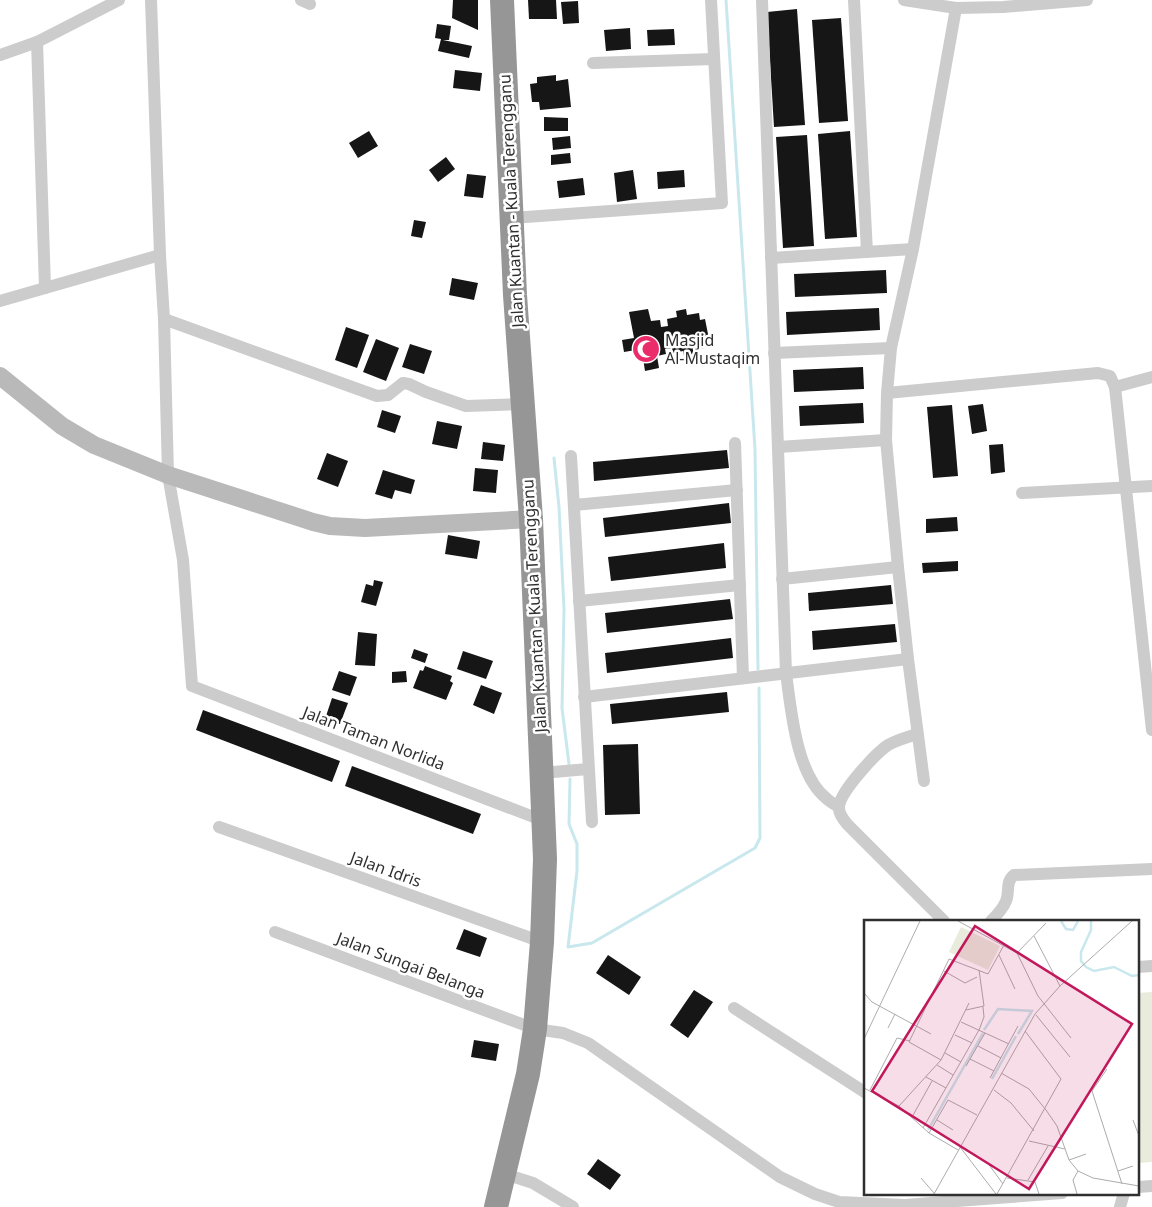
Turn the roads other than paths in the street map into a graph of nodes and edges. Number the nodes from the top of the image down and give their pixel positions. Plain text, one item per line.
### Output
1 (119, 0) edge
2 (152, 0) edge
3 (502, 0) edge
4 (710, 0) edge
5 (762, 0) edge
6 (854, 0) edge
7 (904, 0) edge
8 (1087, 0) edge
9 (956, 8) junction
10 (37, 42) junction
11 (0, 55) edge
12 (714, 59) junction
13 (592, 63) dead end
14 (512, 218) junction
15 (913, 249) junction
16 (867, 252) junction
17 (160, 255) junction
18 (771, 258) junction
19 (44, 288) junction
20 (0, 301) edge
21 (164, 319) junction
22 (891, 348) junction
23 (774, 352) junction
24 (0, 376) edge
25 (1152, 377) edge
26 (1115, 387) junction
27 (887, 393) junction
28 (522, 404) junction
29 (886, 440) junction
30 (735, 443) dead end
31 (778, 447) junction
32 (571, 456) dead end
33 (168, 474) junction
34 (1152, 486) edge
35 (1127, 488) junction
36 (736, 490) junction
37 (1022, 493) dead end
38 (574, 505) junction
39 (531, 519) junction
40 (898, 567) junction
41 (782, 579) junction
42 (740, 585) junction
43 (579, 601) junction
44 (908, 659) junction
45 (786, 673) junction
46 (743, 678) junction
47 (584, 697) junction
48 (1152, 730) edge
49 (917, 734) junction
50 (588, 769) junction
51 (542, 773) junction
52 (924, 782) dead end
53 (839, 807) junction
54 (544, 821) junction
55 (592, 822) dead end
56 (219, 828) dead end
57 (1152, 869) edge
58 (943, 920) edge
59 (992, 920) edge
60 (275, 932) dead end
61 (542, 942) junction
62 (734, 1008) dead end
63 (535, 1029) junction
64 (864, 1092) edge
65 (505, 1174) junction
66 (1036, 1194) edge
67 (1124, 1194) edge
68 (934, 1198) edge
69 (838, 1205) edge
70 (496, 1207) edge
71 (573, 1207) edge
72 (1120, 1207) edge

1 - 10 street
2 - 17 street
3 - 14 highway, Jalan Kuantan - Kuala Terengganu
4 - 12 street
5 - 18 street
6 - 16 street
7 - 9 street
8 - 9 street
9 - 15 street
10 - 11 street
10 - 19 street
12 - 13 street
12 - 14 street
14 - 28 highway, Jalan Kuantan - Kuala Terengganu
15 - 16 street
15 - 22 street
16 - 18 street
17 - 19 street
17 - 21 street
18 - 23 street
19 - 20 street
21 - 28 street
21 - 33 street
22 - 23 street
22 - 27 street
23 - 31 street
24 - 33 street
25 - 26 street
26 - 27 street
26 - 35 street
27 - 29 street
28 - 39 highway, Jalan Kuantan - Kuala Terengganu
29 - 31 street
29 - 40 street
30 - 36 street
31 - 41 street
32 - 38 street
33 - 39 street
33 - 54 street, Jalan Taman Norlida
34 - 35 street
35 - 37 street
35 - 48 street
36 - 38 street
36 - 42 street
38 - 43 street
39 - 51 highway, Jalan Kuantan - Kuala Terengganu
40 - 41 street
40 - 44 street
41 - 45 street
42 - 43 street
42 - 46 street
43 - 47 street
44 - 45 street
44 - 49 street
45 - 46 street
45 - 53 street
46 - 47 street
47 - 50 street
49 - 52 street
49 - 53 street
50 - 51 street
50 - 55 street
51 - 54 highway, Jalan Kuantan - Kuala Terengganu
53 - 58 street
54 - 61 highway, Jalan Kuantan - Kuala Terengganu
56 - 61 street, Jalan Idris
57 - 59 street
60 - 63 street, Jalan Sungai Belanga
61 - 63 highway, Jalan Kuantan - Kuala Terengganu
62 - 64 street
63 - 65 highway, Jalan Kuantan - Kuala Terengganu
63 - 69 street, Jalan Sungai Belanga
65 - 70 highway, Jalan Kuantan - Kuala Terengganu
65 - 71 street
66 - 68 street, Jalan Sungai Belanga
67 - 72 street
68 - 69 street, Jalan Sungai Belanga

